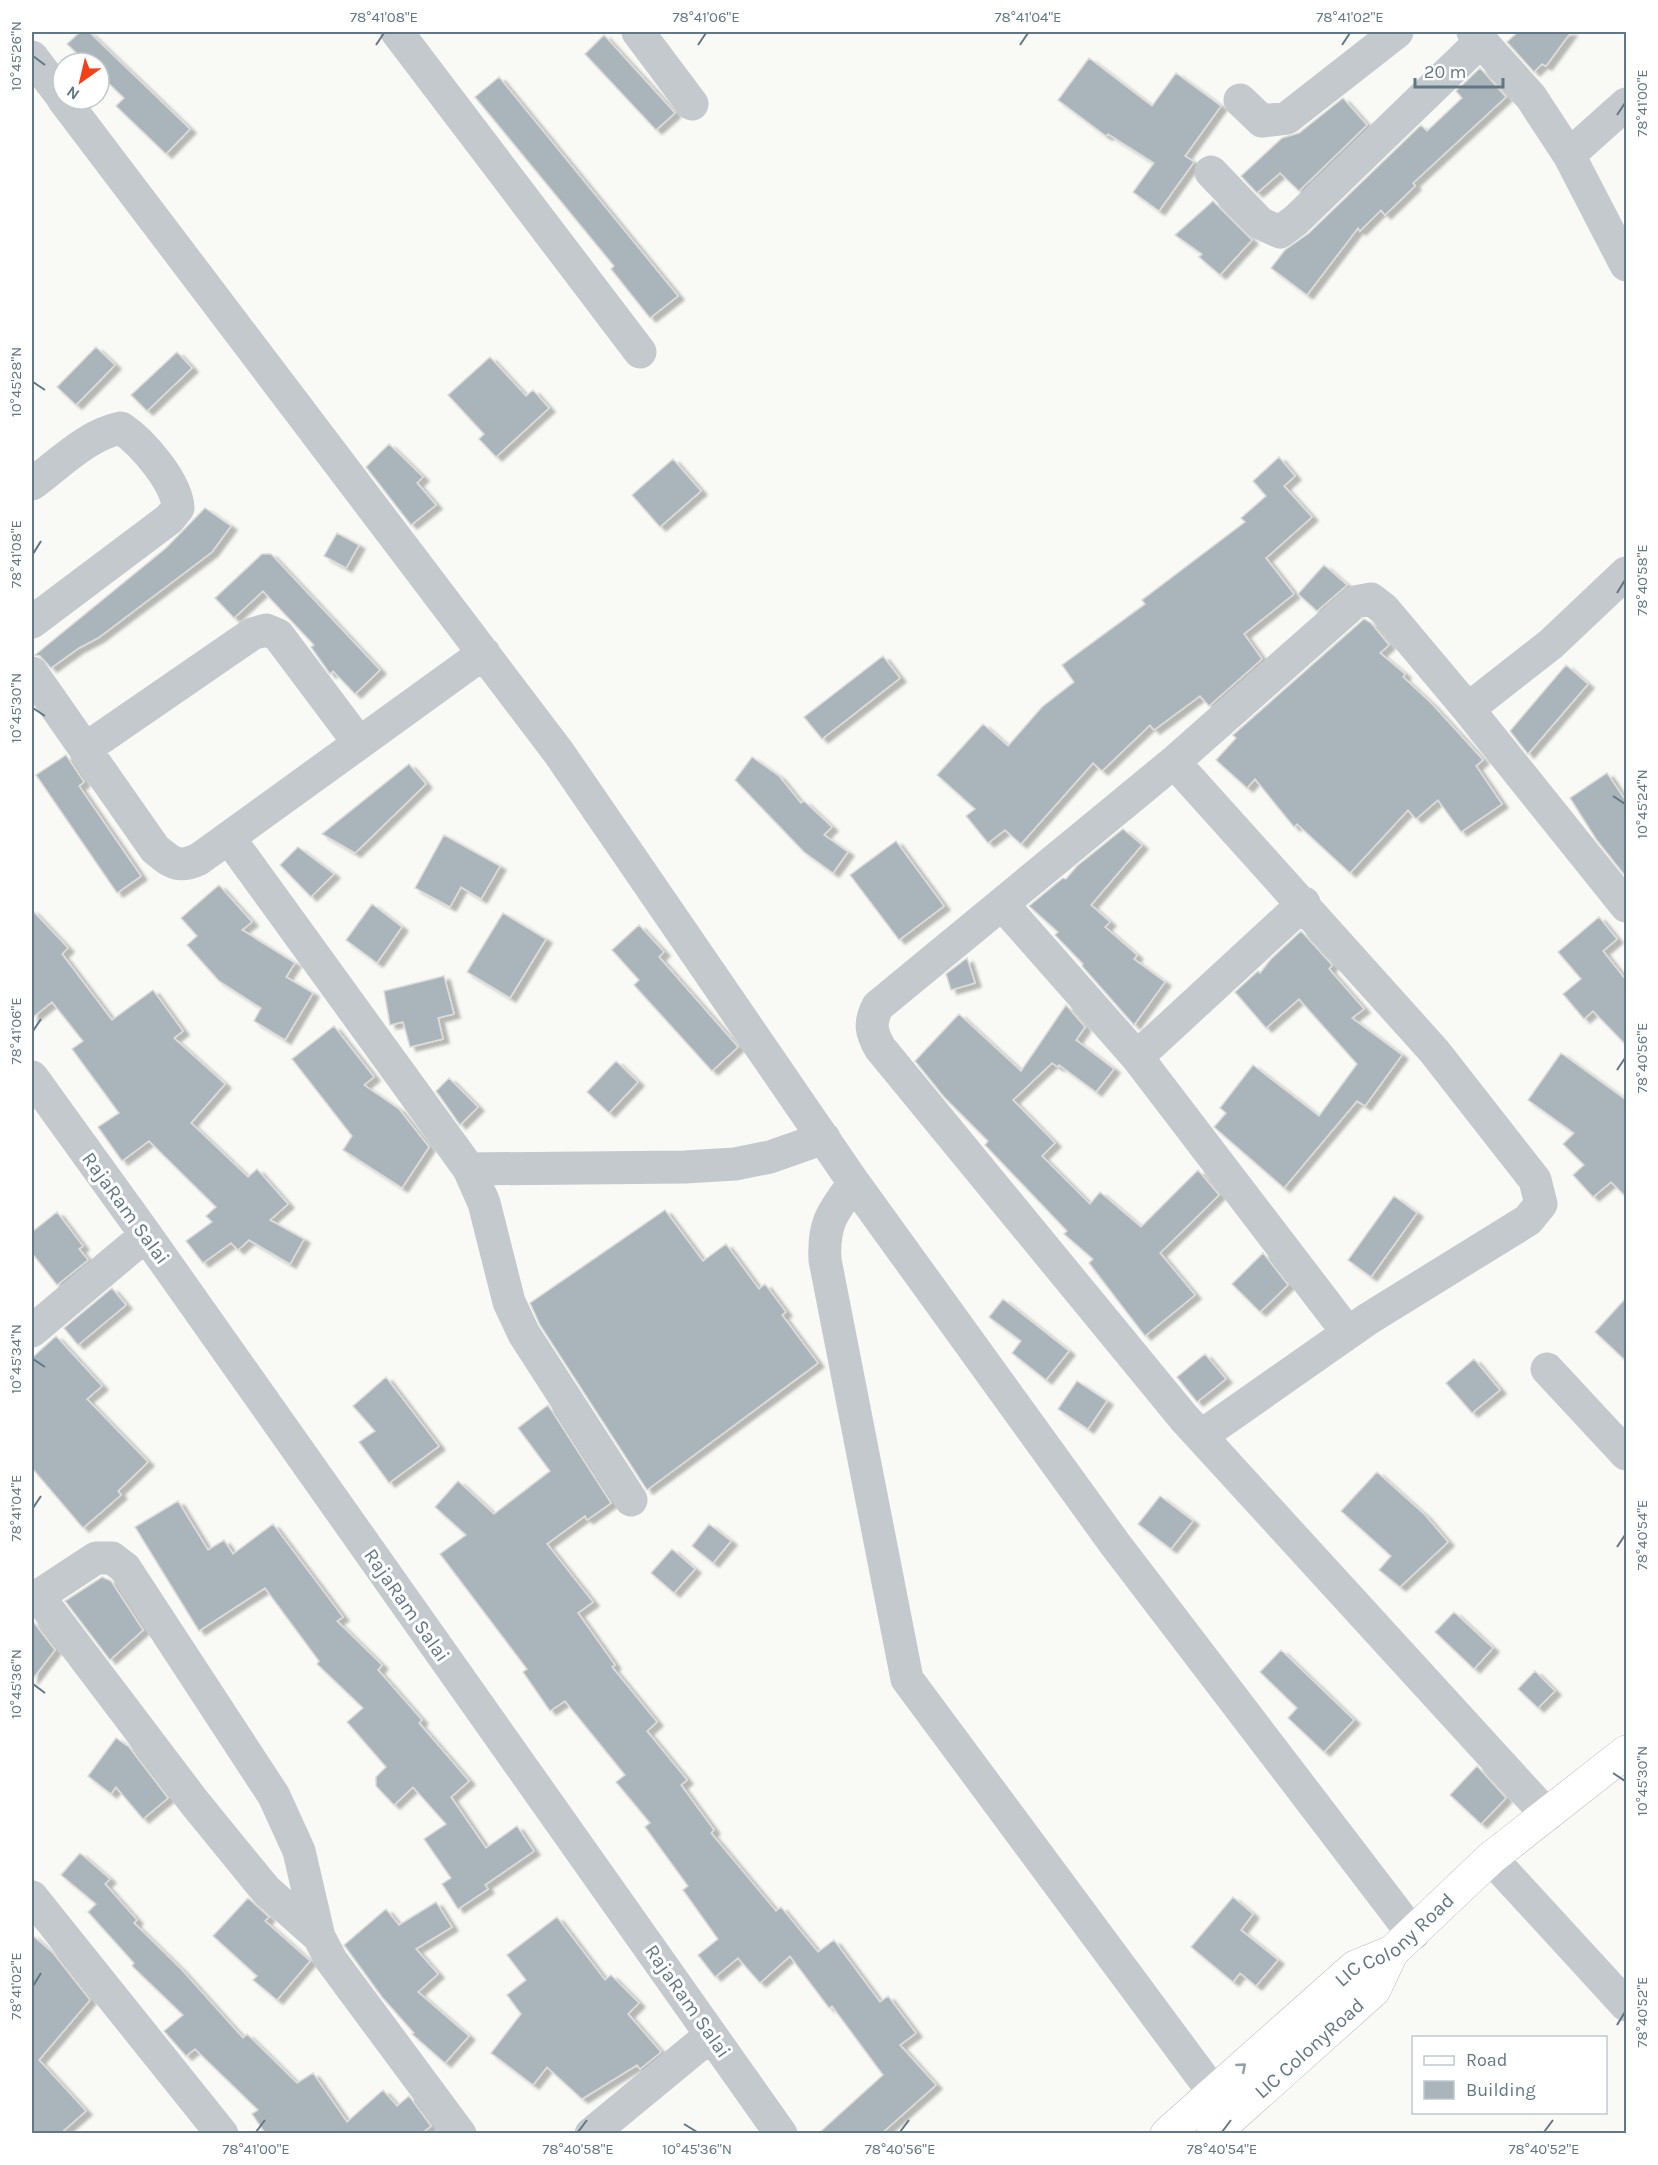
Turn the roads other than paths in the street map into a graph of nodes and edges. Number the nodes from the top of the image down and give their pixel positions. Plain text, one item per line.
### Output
1 (397, 32) edge
2 (638, 32) edge
3 (1397, 32) edge
4 (1477, 36) edge
5 (32, 57) edge
6 (51, 83) edge
7 (1240, 100) dead end
8 (692, 104) dead end
9 (1626, 104) edge
10 (72, 111) edge
11 (1569, 155) junction
12 (1211, 172) dead end
13 (1626, 265) edge
14 (640, 352) dead end
15 (32, 484) edge
16 (1626, 573) edge
17 (32, 622) edge
18 (484, 652) junction
19 (32, 673) edge
20 (1468, 709) junction
21 (359, 743) junction
22 (85, 749) junction
23 (1174, 762) junction
24 (229, 838) junction
25 (1304, 903) junction
26 (1003, 905) junction
27 (1626, 906) edge
28 (1137, 1057) junction
29 (32, 1077) edge
30 (824, 1138) junction
31 (469, 1169) junction
32 (854, 1183) junction
33 (146, 1235) junction
34 (32, 1331) edge
35 (1348, 1333) junction
36 (1547, 1369) dead end
37 (1201, 1436) junction
38 (1626, 1454) edge
39 (630, 1500) dead end
40 (35, 1598) edge
41 (1626, 1752) edge
42 (1546, 1815) junction
43 (1491, 1858) junction
44 (32, 1897) edge
45 (319, 1937) junction
46 (1402, 1943) junction
47 (1626, 2005) edge
48 (711, 2035) junction
49 (1219, 2114) edge
50 (222, 2133) edge
51 (460, 2133) edge
52 (591, 2133) edge
53 (781, 2133) edge
54 (1167, 2133) edge

1 - 14 street
2 - 8 street
3 - 7 street
4 - 11 street
4 - 12 street
5 - 6 street
9 - 11 street
10 - 18 street
11 - 13 street
15 - 17 street
16 - 20 street
18 - 21 street
18 - 30 street
19 - 22 street
20 - 23 street
20 - 27 street
21 - 22 street
21 - 24 street
22 - 24 street
23 - 25 street
23 - 26 street
24 - 31 street
25 - 28 street
25 - 35 street
26 - 28 street
26 - 37 street
28 - 35 street
29 - 33 street, RajaRam Salai
30 - 31 street
30 - 32 street
31 - 39 street
32 - 46 street
32 - 49 street
33 - 34 street
33 - 48 street, RajaRam Salai
35 - 37 street
36 - 38 street
37 - 42 street
40 - 45 street
40 - 45 street
41 - 42 main road, LIC Colony Road
42 - 43 main road, LIC Colony Road
43 - 46 main road, LIC Colony Road
43 - 47 street
44 - 50 street
45 - 51 street
46 - 49 main road, LIC ColonyRoad
48 - 52 street
48 - 53 street, RajaRam Salai
49 - 54 main road

